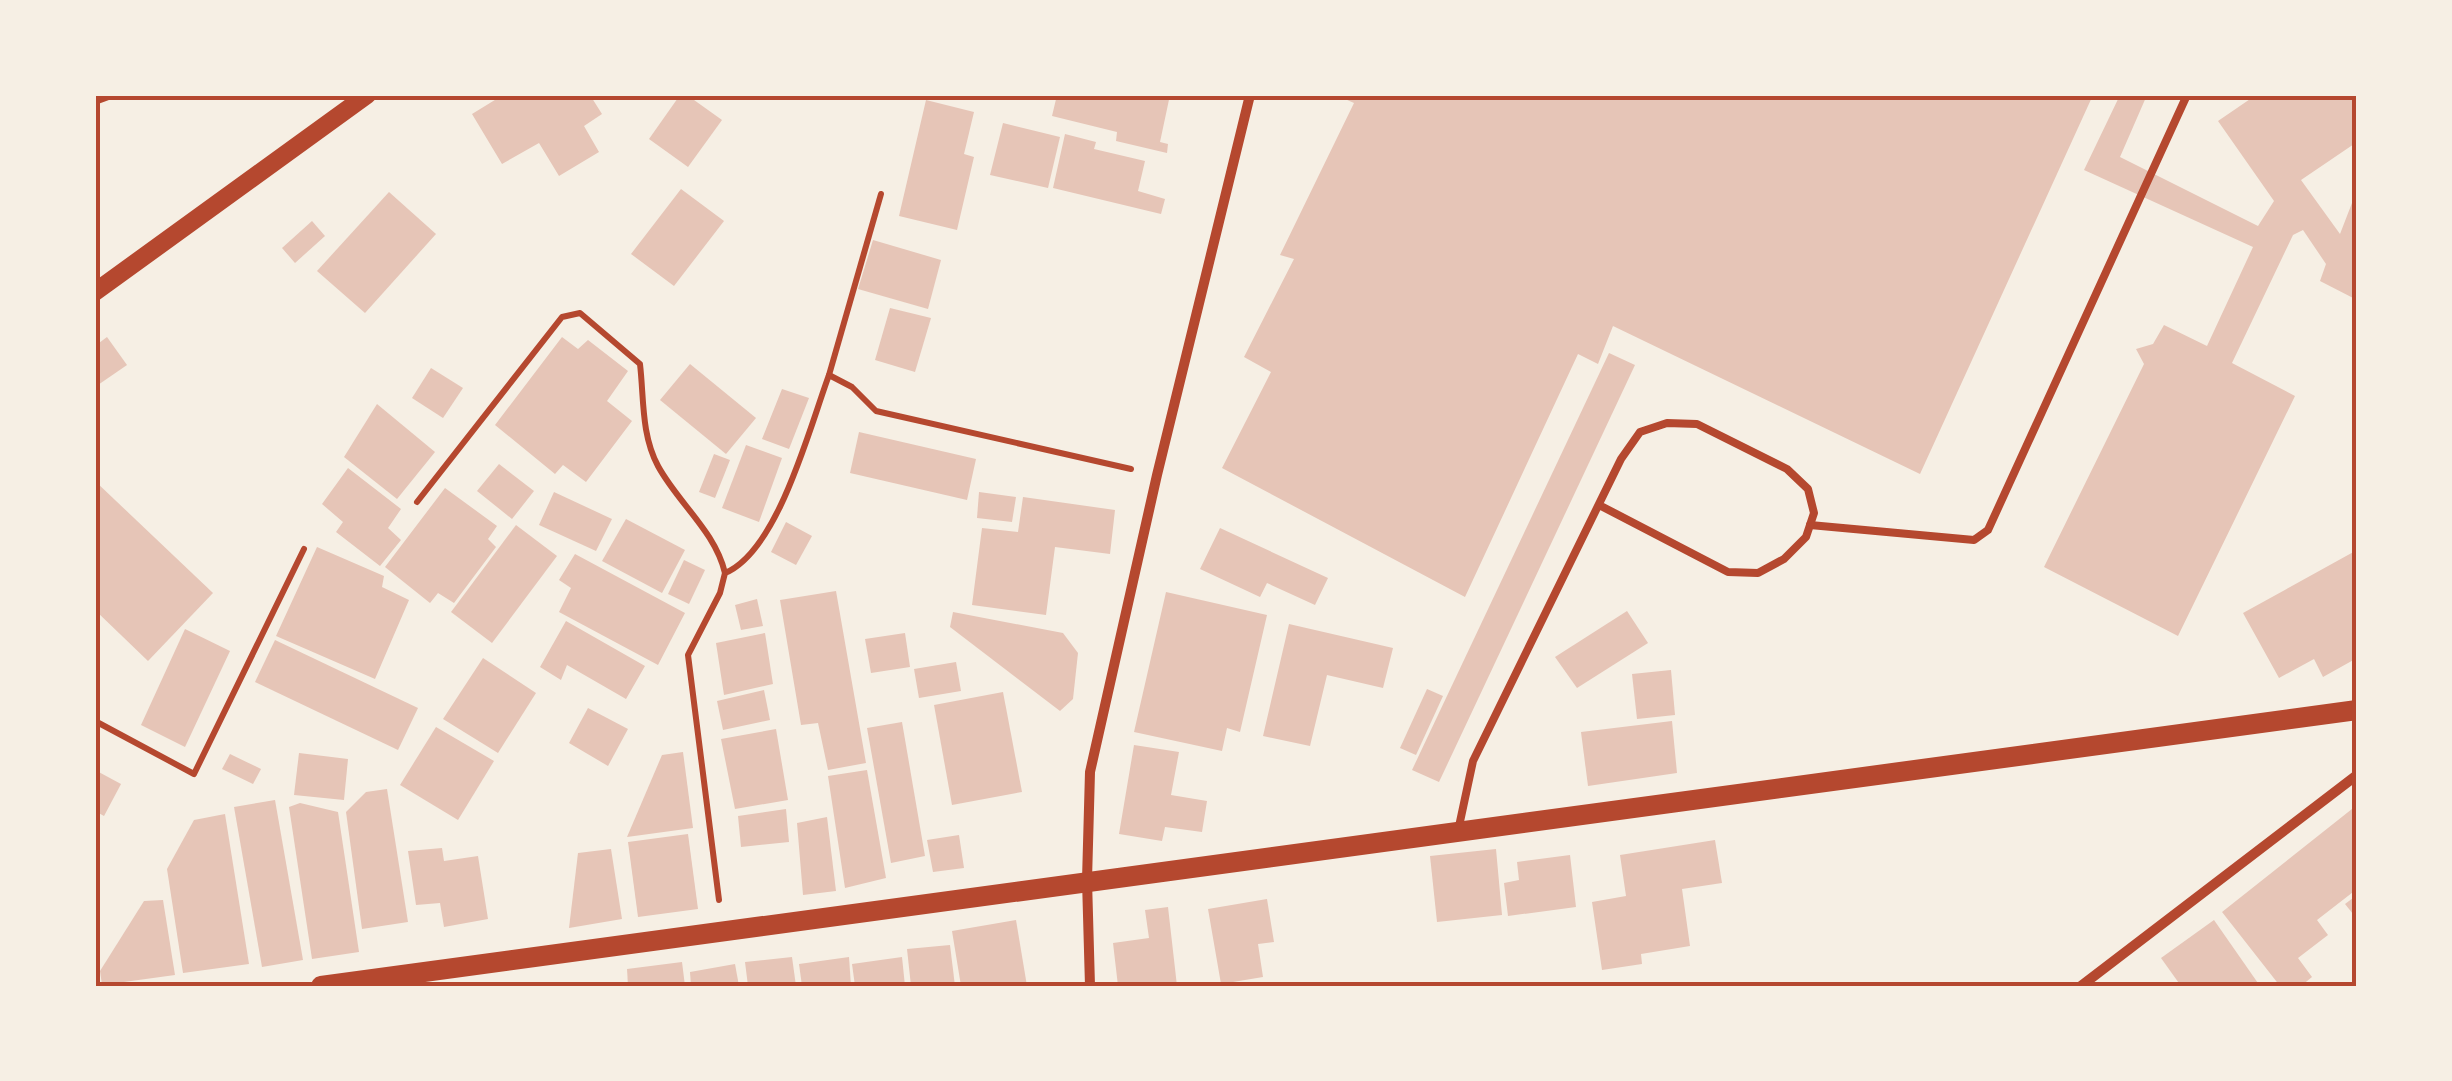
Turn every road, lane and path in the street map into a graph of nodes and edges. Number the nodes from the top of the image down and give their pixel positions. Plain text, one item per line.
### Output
1 (114, 95) edge
2 (367, 95) edge
3 (1250, 95) edge
4 (2187, 95) edge
5 (95, 102) edge
6 (882, 194) dead end
7 (95, 292) edge
8 (830, 376) junction
9 (1156, 476) junction
10 (417, 502) dead end
11 (1599, 505) junction
12 (1810, 525) junction
13 (304, 548) dead end
14 (724, 573) junction
15 (2357, 710) edge
16 (95, 722) edge
17 (2357, 775) edge
18 (1458, 831) junction
19 (1086, 880) junction
20 (722, 930) junction
21 (321, 986) edge
22 (1090, 986) edge
23 (2081, 986) edge

1 - 5 path
2 - 7 street
3 - 9 street
4 - 12 lane
6 - 8 path
8 - 9 path
8 - 14 path
9 - 19 street
10 - 14 path
11 - 12 lane
11 - 12 lane
11 - 18 lane
13 - 16 path
14 - 20 path
15 - 18 main road
17 - 23 street
18 - 19 main road
19 - 20 main road
19 - 22 street
20 - 21 main road

